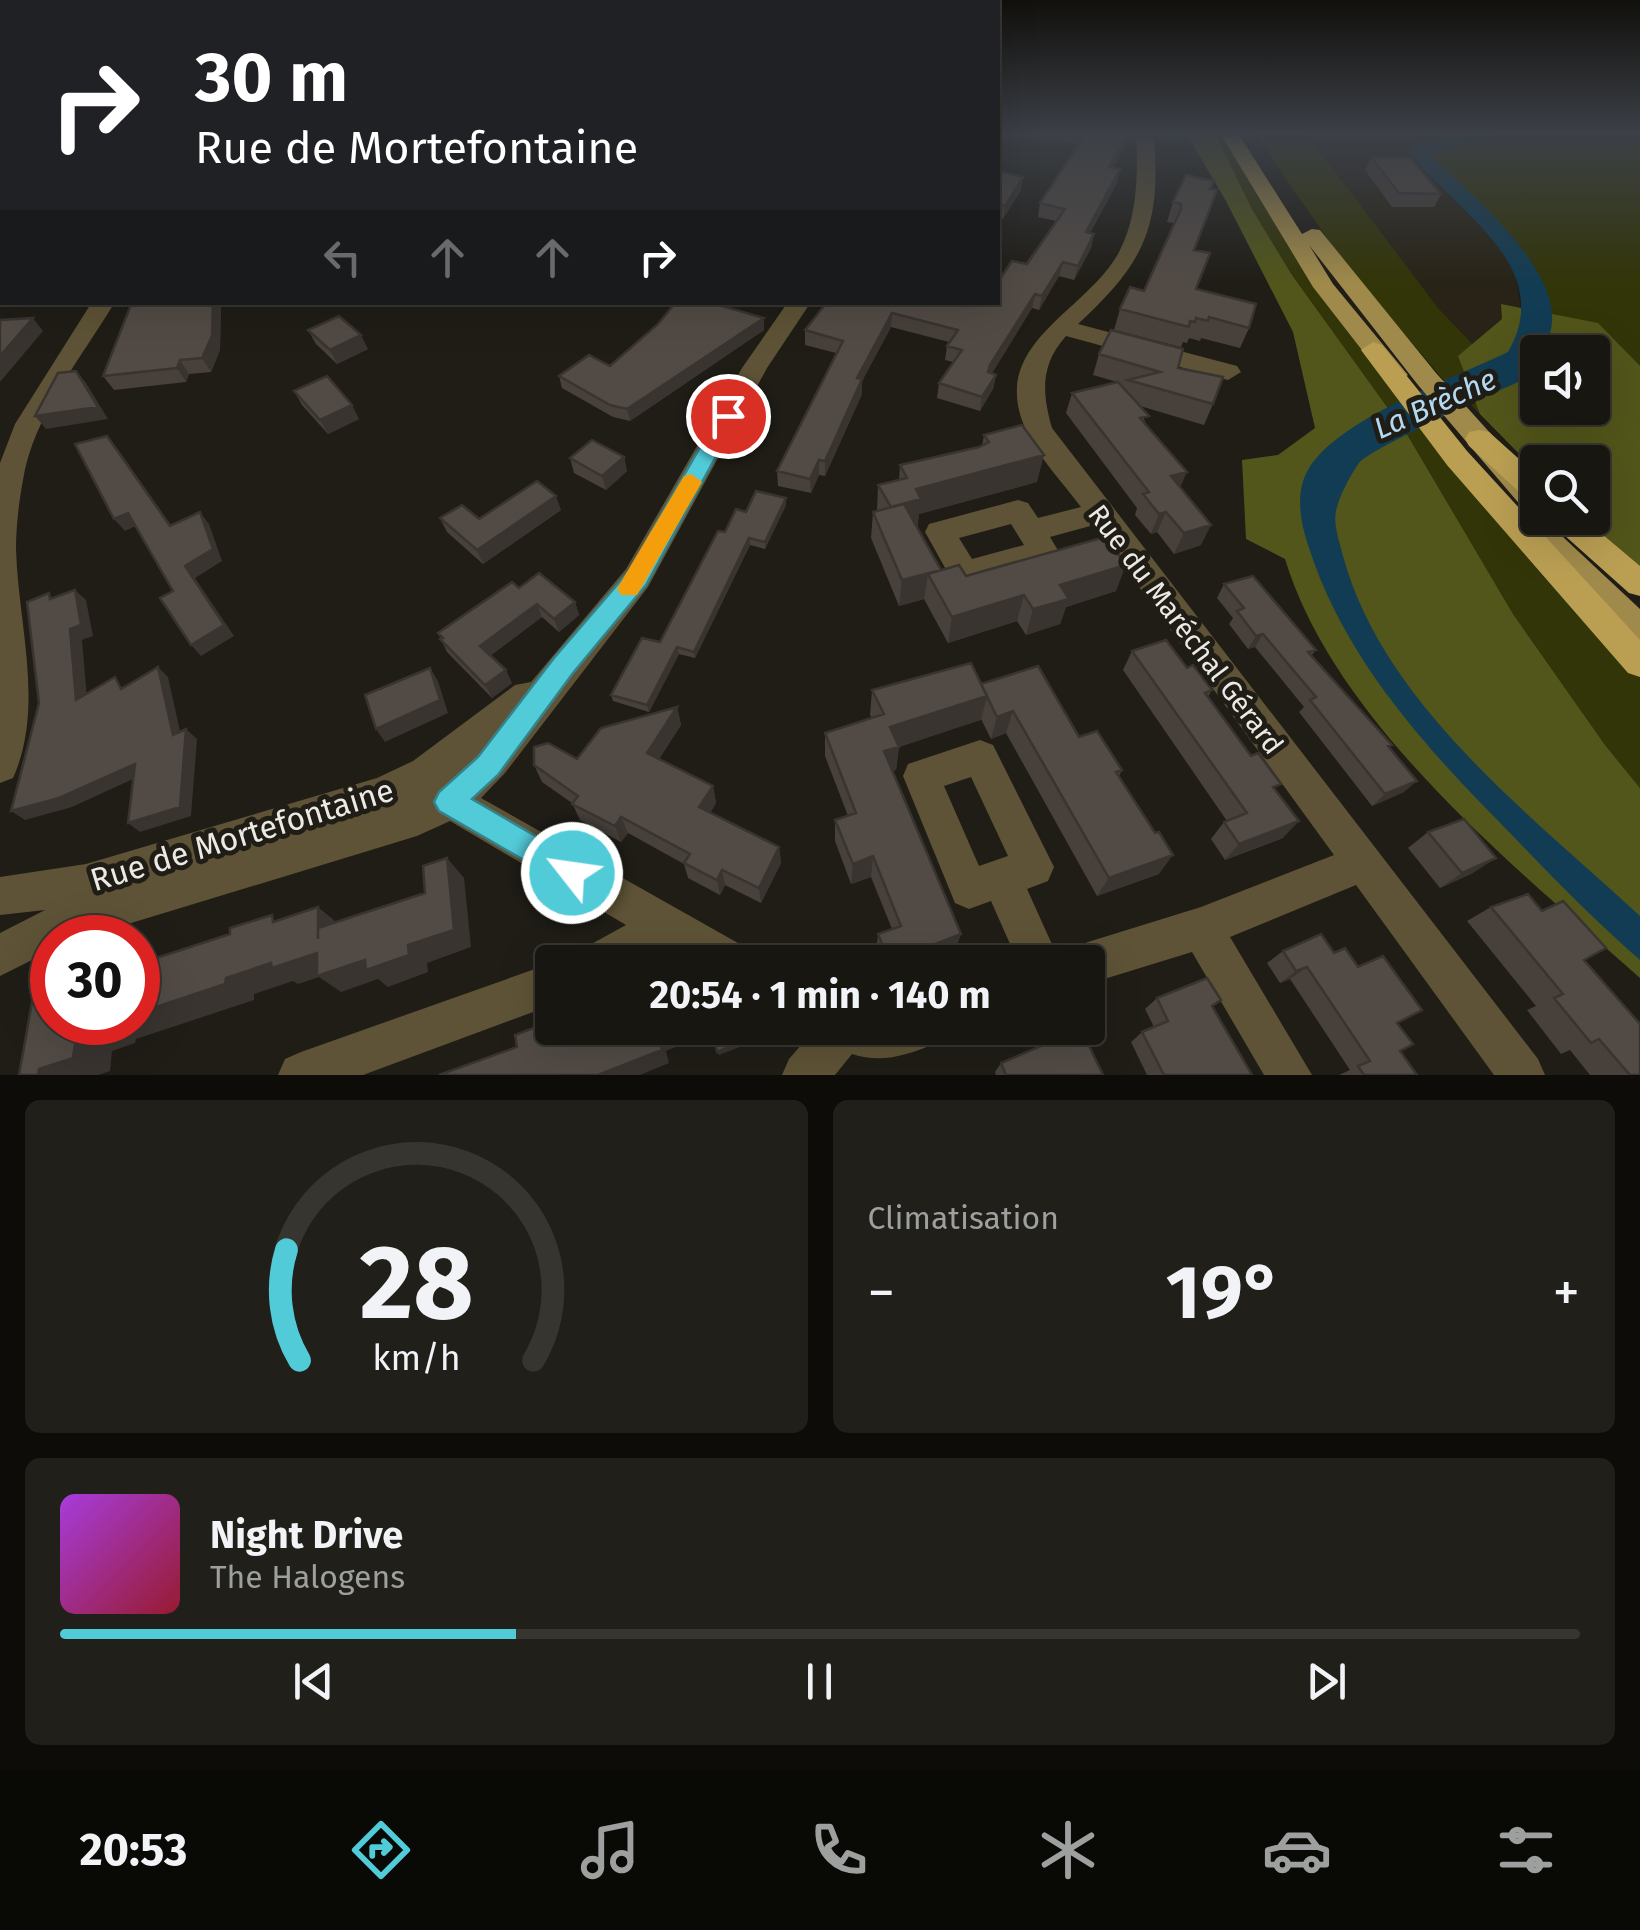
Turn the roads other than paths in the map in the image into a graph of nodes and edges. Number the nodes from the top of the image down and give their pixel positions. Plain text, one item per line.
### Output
1 (1145, 183) edge
2 (1259, 183) edge
3 (1277, 183) edge
4 (102, 305) edge
5 (798, 305) edge
6 (1061, 327) junction
7 (1373, 350) joint
8 (1228, 372) dead end
9 (1415, 390) junction
10 (1455, 430) junction
11 (1520, 479) edge
12 (1520, 490) edge
13 (1099, 513) junction
14 (1031, 531) dead end
15 (1567, 535) edge
16 (1584, 535) edge
17 (1640, 584) edge
18 (1640, 604) edge
19 (1640, 629) edge
20 (1640, 663) edge
21 (564, 665) junction
22 (0, 766) edge
23 (414, 780) junction
24 (449, 802) junction
25 (1362, 863) junction
26 (1000, 878) dead end
27 (1, 896) edge
28 (665, 926) junction
29 (1200, 928) junction
30 (631, 945) edge
31 (699, 945) edge
32 (1031, 945) edge
33 (0, 953) edge
34 (1105, 958) edge
35 (535, 990) edge
36 (831, 1045) edge
37 (301, 1075) edge
38 (805, 1075) edge
39 (1289, 1075) edge
40 (1522, 1075) edge

1 - 6 street, Rue du Maréchal Gérard
2 - 7 main road
3 - 9 main road
4 - 22 street
5 - 21 street, Rue de Mortefontaine
6 - 8 street
6 - 13 street, Rue du Maréchal Gérard
7 - 9 highway
9 - 10 highway
10 - 11 highway
10 - 12 main road
10 - 19 main road
10 - 20 highway
13 - 14 street
13 - 25 street, Rue du Maréchal Gérard
15 - 18 main road
16 - 17 highway
21 - 23 street, Rue de Mortefontaine
21 - 24 street, Rue de Mortefontaine
23 - 24 street
23 - 27 street, Rue de Mortefontaine
24 - 28 street
24 - 33 street, Rue de Mortefontaine
25 - 29 street
25 - 40 street, Rue du Maréchal Gérard
26 - 32 street
27 - 33 street
28 - 30 street
28 - 31 street
29 - 34 street
29 - 39 street
35 - 37 street
36 - 38 street

